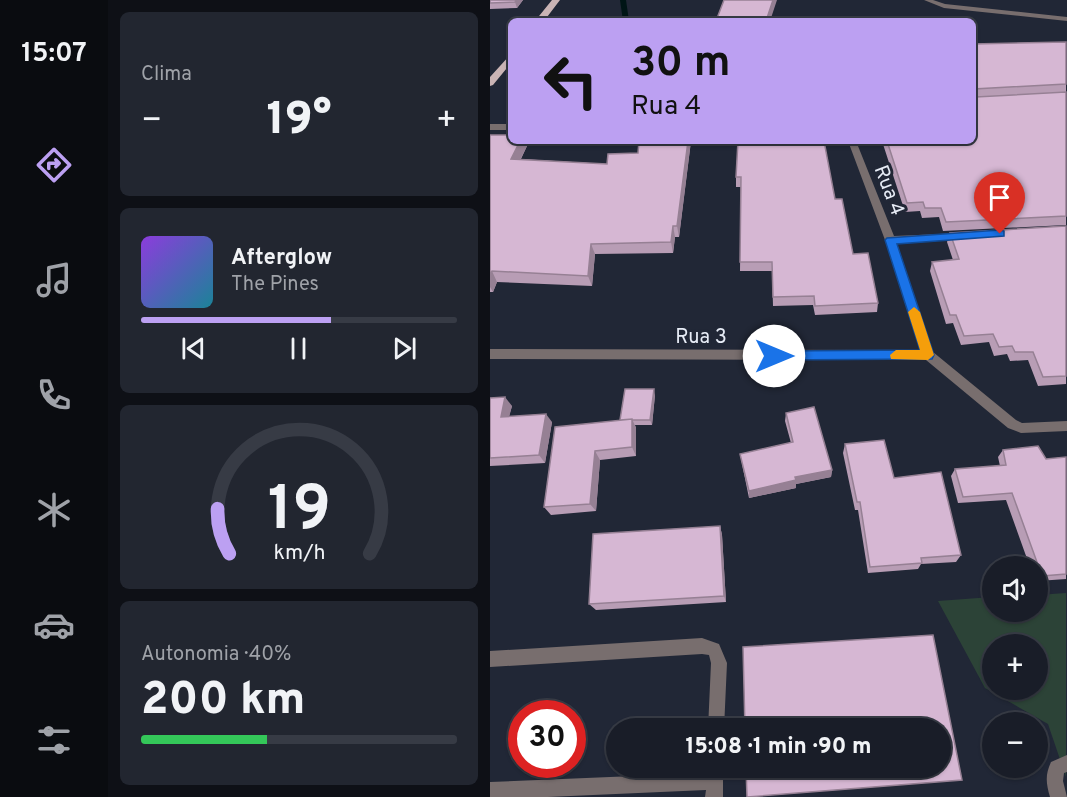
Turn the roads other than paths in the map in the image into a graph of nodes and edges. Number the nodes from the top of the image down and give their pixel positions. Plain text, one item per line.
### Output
1 (556, 0) edge
2 (927, 0) edge
3 (541, 18) edge
4 (1066, 19) edge
5 (508, 61) edge
6 (490, 83) edge
7 (490, 127) edge
8 (508, 127) edge
9 (853, 144) edge
10 (973, 236) edge
11 (890, 240) junction
12 (490, 354) edge
13 (928, 355) junction
14 (1066, 426) edge
15 (490, 659) edge
16 (716, 718) edge
17 (1066, 763) edge
18 (714, 782) edge
19 (490, 791) edge
20 (1059, 797) edge

1 - 3 main road
2 - 4 street
5 - 6 main road
7 - 8 street
9 - 11 street, Rua 4
10 - 11 street
11 - 13 street, Rua 4
12 - 13 street, Rua 3
13 - 14 street
15 - 16 street
17 - 20 street
18 - 19 street

